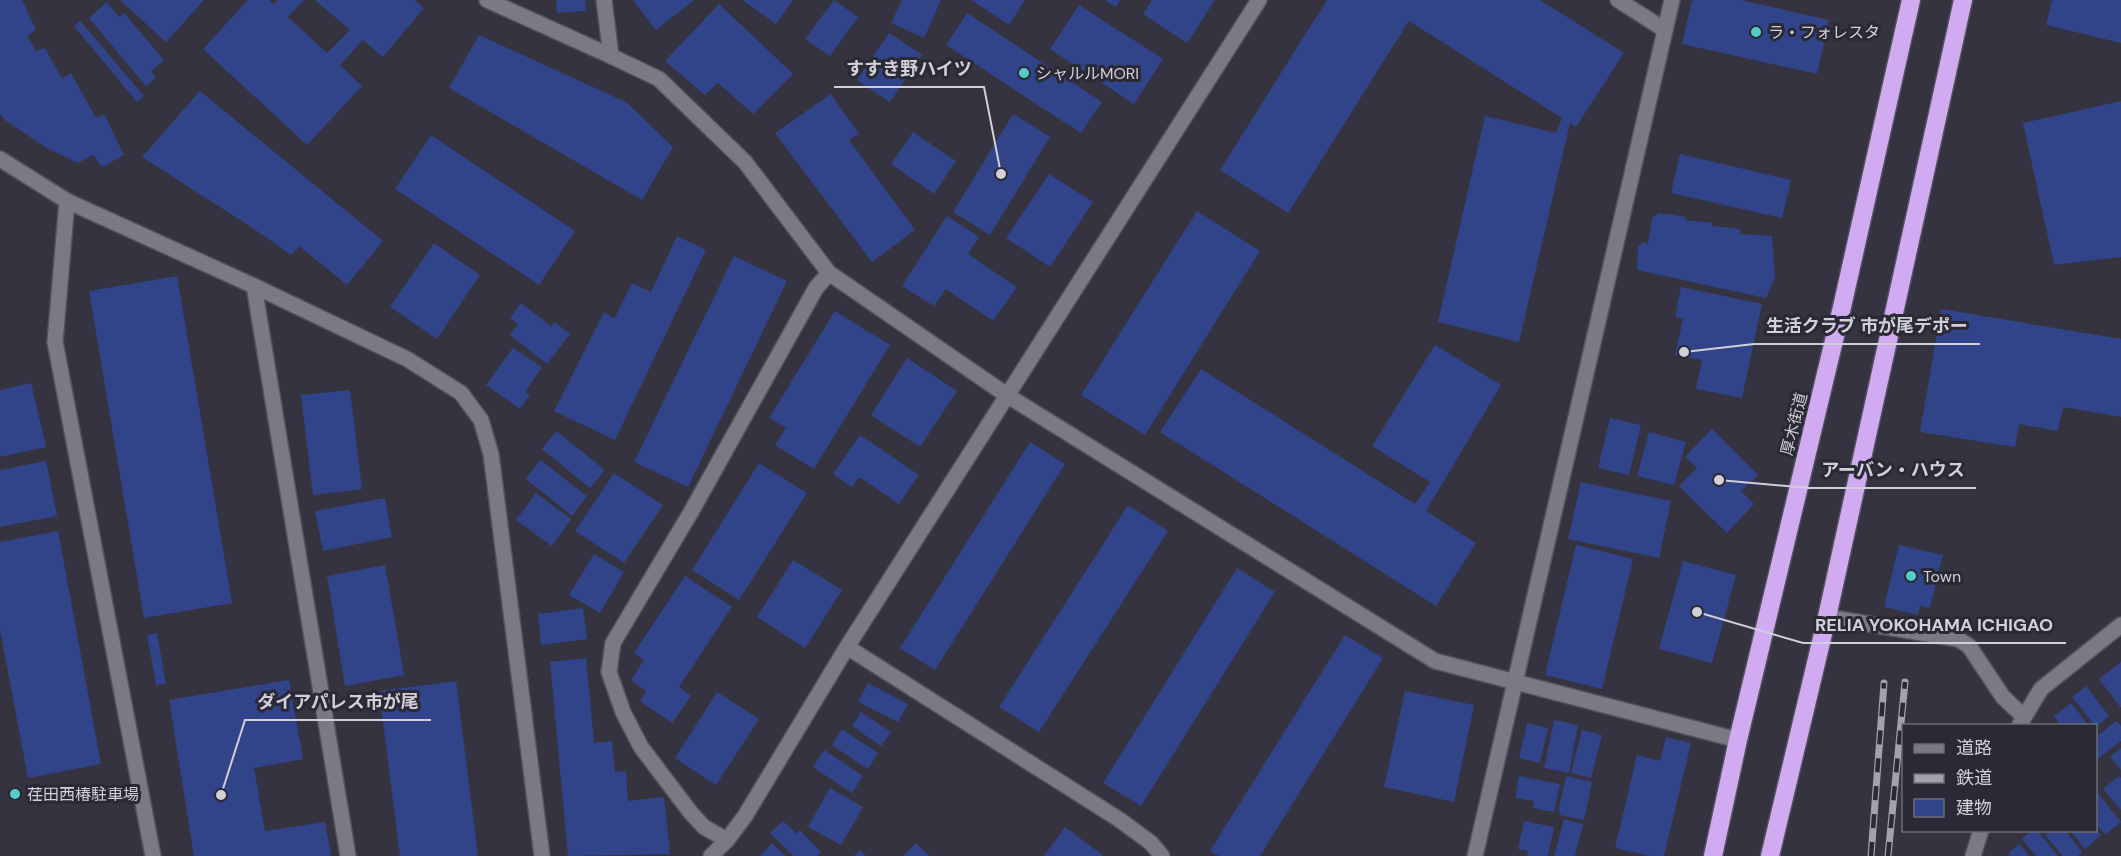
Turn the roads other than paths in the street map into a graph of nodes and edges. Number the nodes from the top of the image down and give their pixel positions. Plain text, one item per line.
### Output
1 (487, 0) edge
2 (604, 0) edge
3 (1259, 0) edge
4 (1618, 0) edge
5 (1672, 0) edge
6 (1911, 0) edge
7 (1963, 0) edge
8 (1665, 30) junction
9 (611, 56) junction
10 (0, 159) edge
11 (67, 201) junction
12 (830, 273) junction
13 (254, 286) junction
14 (1008, 396) junction
15 (1827, 617) junction
16 (2121, 625) edge
17 (848, 646) junction
18 (1514, 683) junction
19 (2021, 721) edge
20 (1738, 740) junction
21 (1981, 832) edge
22 (727, 840) junction
23 (153, 856) edge
24 (348, 856) edge
25 (542, 856) edge
26 (711, 856) edge
27 (1162, 856) edge
28 (1475, 856) edge
29 (1713, 856) edge
30 (1770, 856) edge
31 (1973, 856) edge

1 - 9 street
2 - 9 street
3 - 14 street
4 - 8 street
5 - 8 street
6 - 20 highway, 厚木街道
7 - 15 highway
8 - 18 street
9 - 12 street
10 - 11 street
11 - 13 street
11 - 23 street
12 - 14 street
12 - 22 street
13 - 24 street
13 - 25 street
14 - 17 street
14 - 18 street
15 - 19 street
15 - 30 highway
16 - 19 street
17 - 22 street
17 - 27 street
18 - 20 street
18 - 28 street
20 - 29 highway, 厚木街道
21 - 31 street
22 - 26 street

